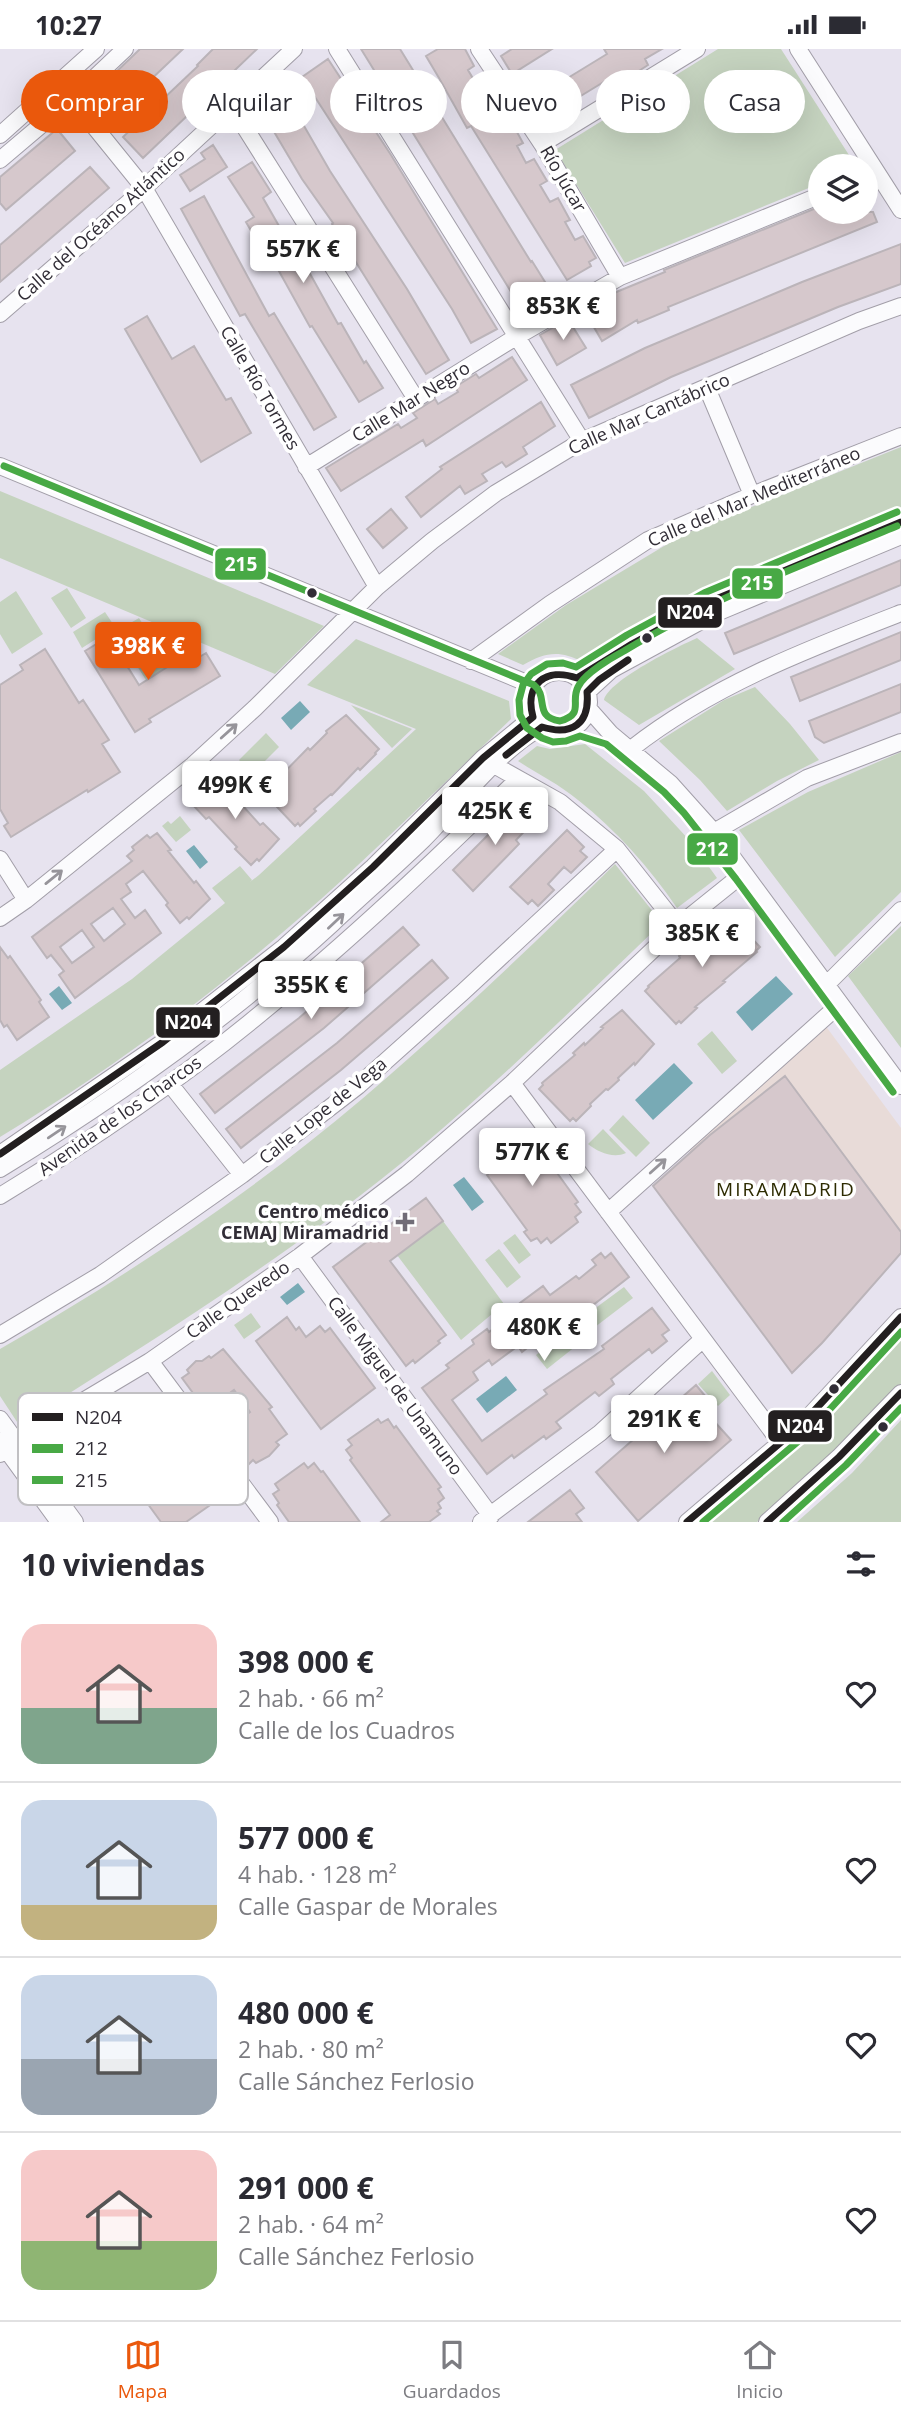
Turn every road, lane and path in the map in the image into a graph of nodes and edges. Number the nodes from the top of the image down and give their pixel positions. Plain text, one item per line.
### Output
1 (96, 49) edge
2 (125, 49) edge
3 (294, 49) edge
4 (337, 49) edge
5 (479, 49) edge
6 (697, 49) edge
7 (798, 49) edge
8 (103, 70) edge
9 (272, 70) edge
10 (32, 133) edge
11 (100, 133) edge
12 (204, 133) edge
13 (248, 133) edge
14 (0, 135) edge
15 (542, 144) junction
16 (859, 154) edge
17 (0, 160) edge
18 (878, 183) edge
19 (144, 188) junction
20 (808, 200) edge
21 (901, 210) edge
22 (620, 277) junction
23 (901, 306) edge
24 (0, 314) edge
25 (516, 337) junction
26 (707, 388) junction
27 (416, 399) junction
28 (901, 436) edge
29 (582, 441) junction
30 (0, 466) edge
31 (306, 467) junction
32 (0, 476) edge
33 (752, 495) junction
34 (901, 522) edge
35 (901, 536) edge
36 (377, 587) junction
37 (901, 613) edge
38 (350, 616) junction
39 (471, 661) junction
40 (577, 678) junction
41 (532, 690) junction
42 (588, 700) junction
43 (538, 722) junction
44 (579, 725) junction
45 (611, 734) junction
46 (901, 741) edge
47 (631, 749) junction
48 (494, 765) junction
49 (518, 779) junction
50 (714, 832) junction
51 (617, 849) junction
52 (0, 859) edge
53 (744, 873) junction
54 (26, 900) junction
55 (901, 910) edge
56 (0, 918) edge
57 (678, 926) junction
58 (826, 985) junction
59 (840, 1004) junction
60 (512, 1083) junction
61 (170, 1084) junction
62 (901, 1086) edge
63 (0, 1154) edge
64 (0, 1169) edge
65 (242, 1175) junction
66 (0, 1196) edge
67 (608, 1212) junction
68 (300, 1257) junction
69 (901, 1317) edge
70 (0, 1335) edge
71 (703, 1339) junction
72 (150, 1361) junction
73 (96, 1393) edge
74 (174, 1393) edge
75 (901, 1393) edge
76 (0, 1419) edge
77 (780, 1442) junction
78 (6, 1446) edge
79 (18, 1459) edge
80 (18, 1463) edge
81 (248, 1492) edge
82 (47, 1505) edge
83 (60, 1505) edge
84 (486, 1519) edge
85 (59, 1522) edge
86 (75, 1522) edge
87 (270, 1522) edge
88 (687, 1522) edge
89 (767, 1522) edge

1 - 14 street
2 - 8 street
3 - 9 street, Calle del Océano Atlántico
4 - 25 street
5 - 15 street, Río Júcar
6 - 15 street
7 - 16 street
10 - 17 street
11 - 19 street, Calle Río Tormes
12 - 19 street, Calle del Océano Atlántico
13 - 27 street
15 - 22 street, Río Júcar
18 - 21 street
19 - 24 street, Calle del Océano Atlántico
19 - 31 street, Calle Río Tormes
20 - 22 street, Calle Mar Negro
22 - 25 street, Calle Mar Negro
23 - 26 street, Calle Mar Cantábrico
25 - 27 street, Calle Mar Negro
25 - 29 street
26 - 29 street, Calle Mar Cantábrico
26 - 33 street
27 - 31 street, Calle Mar Negro
28 - 33 street, Calle del Mar Mediterráneo
29 - 36 street, Calle Mar Cantábrico
30 - 38 street
31 - 36 street, Calle Río Tormes
32 - 38 street
33 - 39 street, Calle del Mar Mediterráneo
34 - 40 street
35 - 42 street
36 - 38 street, Calle Mar Cantábrico
37 - 47 street
38 - 39 street
38 - 41 street
54 -> 38 street, Calle Mar Cantábrico
39 - 41 street
40 - 41 street
40 - 42 street
41 - 43 street
42 - 44 street
42 - 45 street
43 - 44 street
43 - 48 street, Avenida de los Charcos
43 - 63 street, Avenida de los Charcos
44 - 45 street
45 - 47 street
46 - 50 street
47 - 50 street
48 - 49 street
64 -> 48 street, Avenida de los Charcos
49 - 51 street
49 - 61 street, Avenida de los Charcos
50 - 53 street
51 - 57 street
51 - 65 street, Calle Lope de Vega
52 - 54 street
53 - 57 street, Calle Quevedo
53 - 58 street
54 - 56 street, Calle Mar Cantábrico
55 - 58 street
57 - 60 street, Calle Quevedo
58 - 59 street
59 - 62 street
67 -> 59 street
60 - 67 street
60 - 68 street, Calle Quevedo
61 - 65 street
61 - 66 street, Avenida de los Charcos
65 - 70 street, Calle Lope de Vega
67 - 71 street
68 - 72 street, Calle Quevedo
68 - 84 street, Calle Miguel de Unamuno
69 - 77 street
71 - 77 street
71 - 84 street
72 - 73 street, Calle Quevedo
72 - 74 street
75 - 89 street
76 - 78 street
77 - 88 street
78 - 79 street
78 - 80 street
81 - 87 street
82 - 85 street
83 - 86 street

